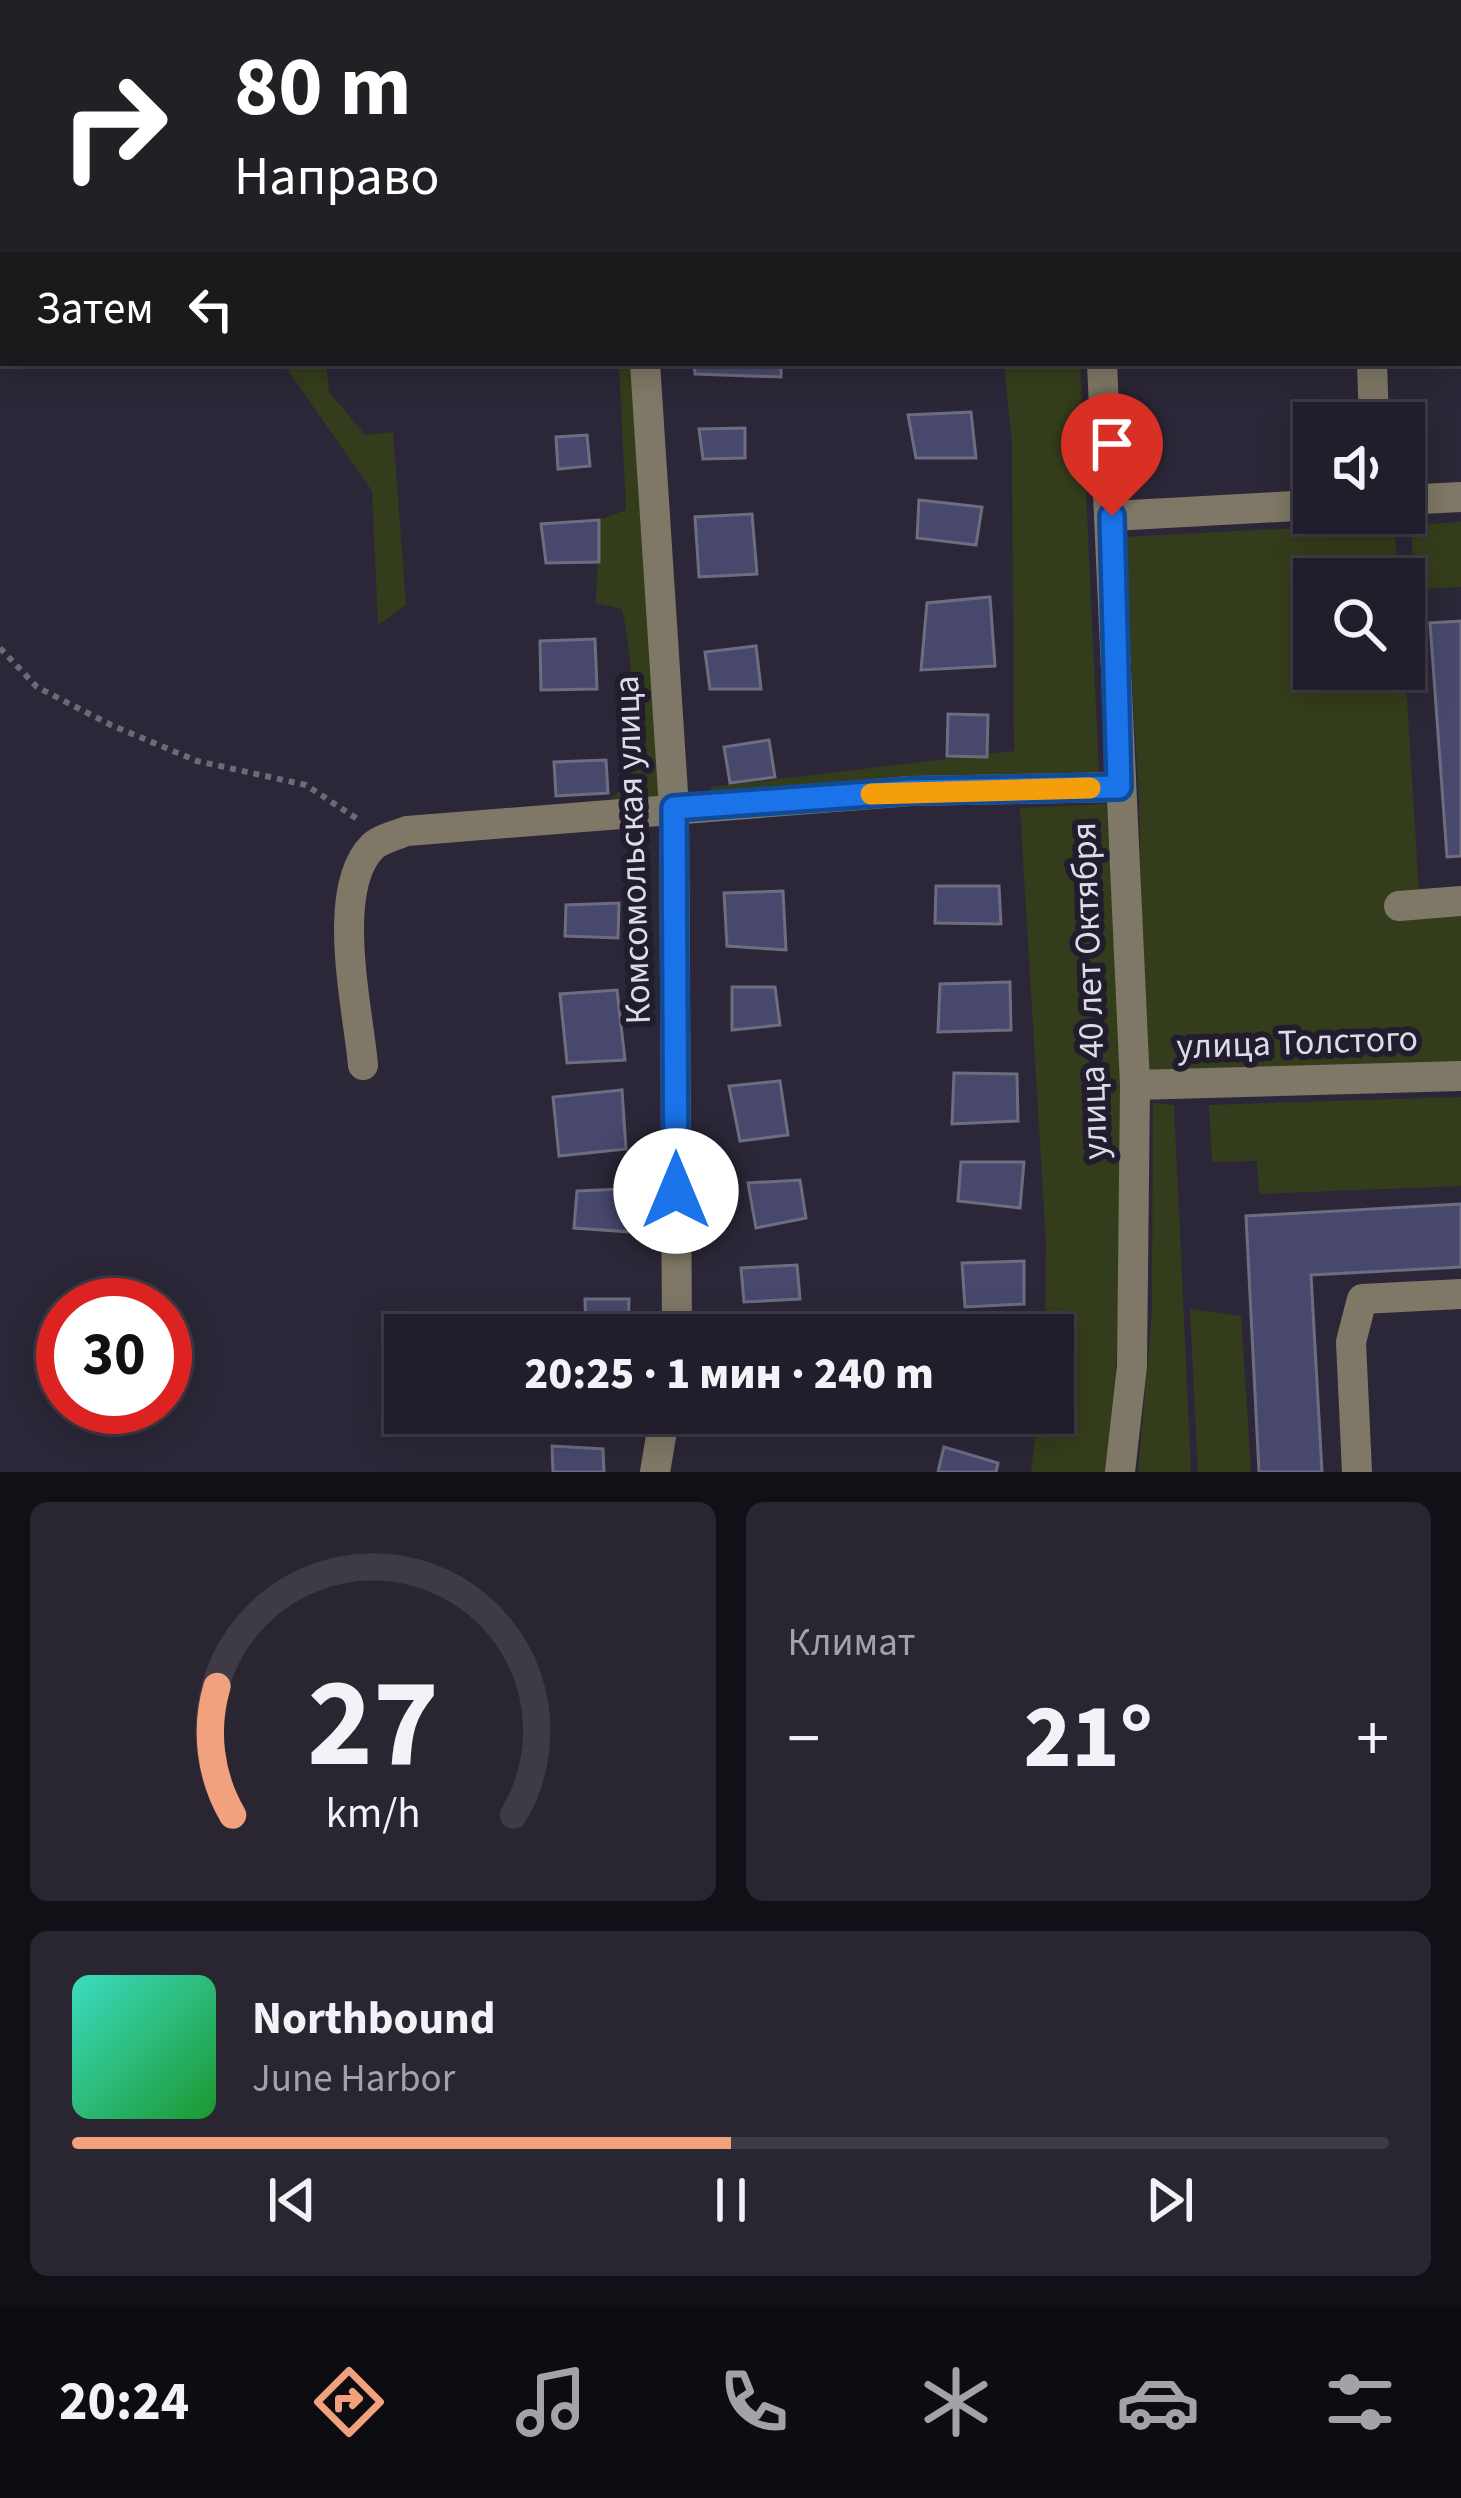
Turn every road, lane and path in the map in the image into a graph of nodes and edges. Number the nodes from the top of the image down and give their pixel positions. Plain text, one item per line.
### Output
1 (646, 366) edge
2 (1102, 366) edge
3 (1372, 366) edge
4 (1373, 402) edge
5 (1461, 497) edge
6 (1425, 499) edge
7 (1293, 506) edge
8 (1112, 516) junction
9 (0, 648) edge
10 (1119, 787) junction
11 (674, 808) junction
12 (407, 831) junction
13 (1461, 902) edge
14 (1399, 906) dead end
15 (363, 1065) dead end
16 (1461, 1076) edge
17 (1135, 1085) junction
18 (1461, 1294) edge
19 (677, 1314) edge
20 (661, 1434) edge
21 (655, 1472) edge
22 (1120, 1472) edge
23 (1357, 1472) edge

1 - 11 street, Комсомольская улица
2 - 8 street, улица 40 лет Октября
3 - 4 street
5 - 6 street
7 - 8 street
8 - 10 street, улица 40 лет Октября
9 - 12 path
10 - 11 street
10 - 17 street, улица 40 лет Октября
11 - 12 street
11 - 19 street, Комсомольская улица
12 - 15 street
13 - 14 street
16 - 17 street, улица Толстого
17 - 22 street, улица 40 лет Октября
18 - 23 street
20 - 21 street

